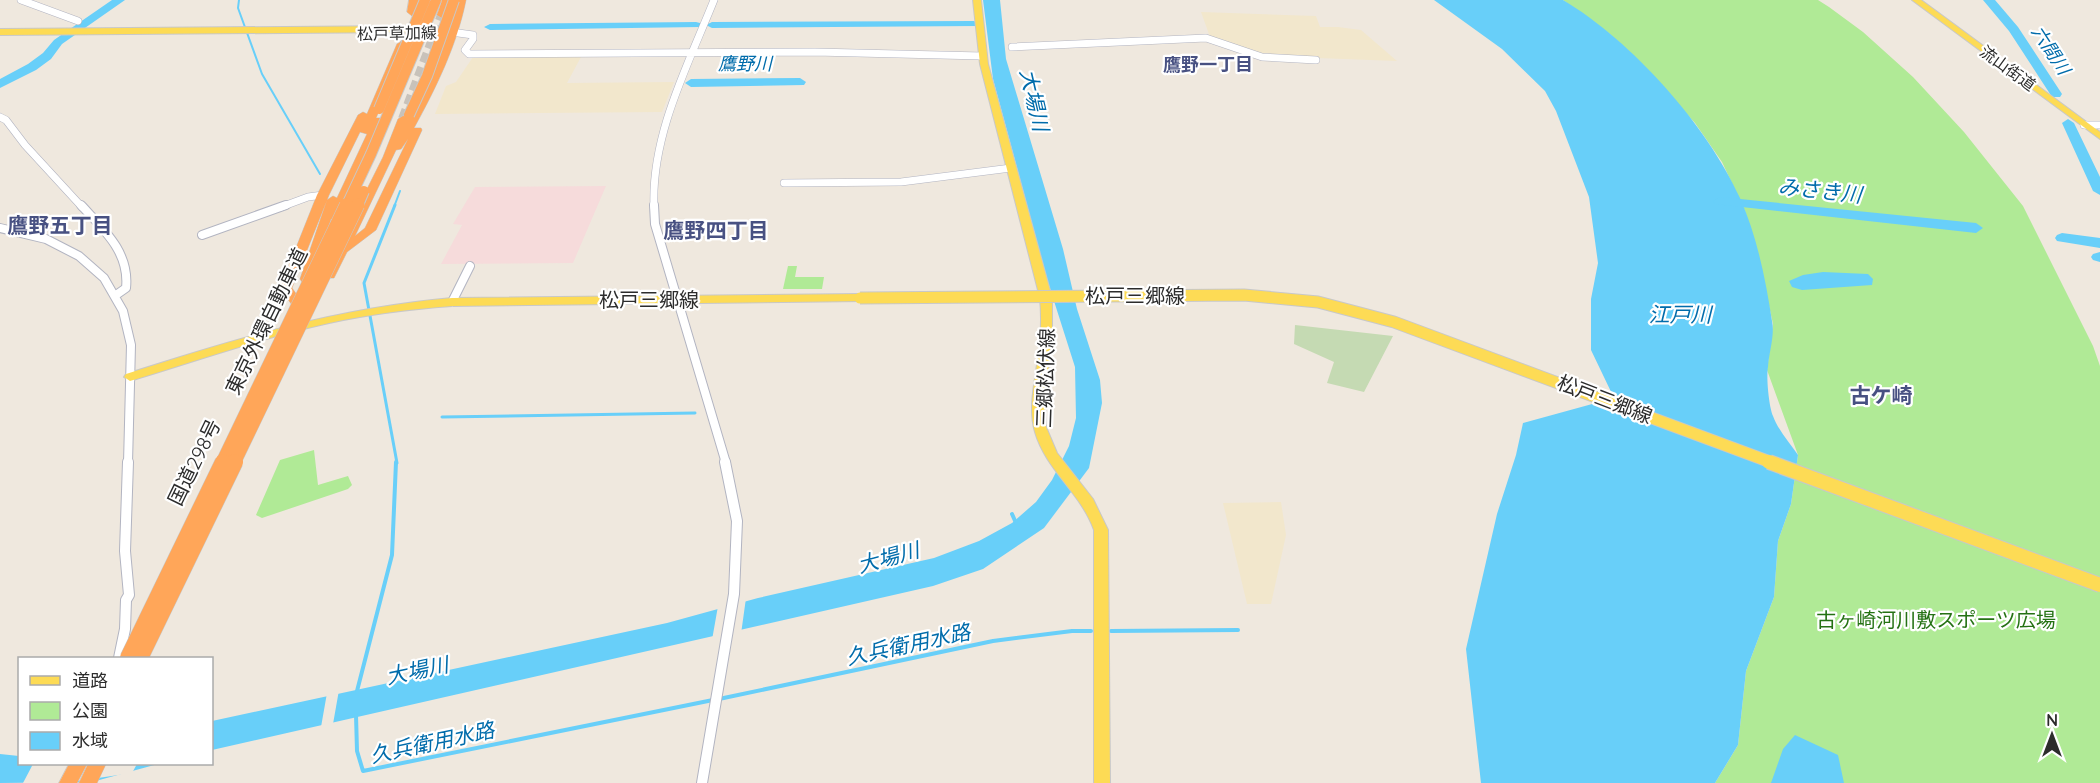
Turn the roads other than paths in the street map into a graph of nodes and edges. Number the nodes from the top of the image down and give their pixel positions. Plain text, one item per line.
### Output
1 (21, 0) edge
2 (414, 0) edge
3 (422, 0) edge
4 (430, 0) edge
5 (435, 0) edge
6 (442, 0) edge
7 (447, 0) edge
8 (714, 0) edge
9 (977, 0) edge
10 (1916, 0) edge
11 (461, 1) edge
12 (420, 15) junction
13 (442, 15) tunnel mouth
14 (78, 21) dead end
15 (407, 32) junction
16 (451, 32) junction
17 (0, 34) edge
18 (1012, 47) dead end
19 (694, 52) junction
20 (982, 56) junction
21 (1316, 60) dead end
22 (439, 66) junction
23 (385, 80) junction
24 (379, 115) junction
25 (0, 117) edge
26 (406, 117) junction
27 (2084, 125) junction
28 (2100, 125) edge
29 (366, 130) junction
30 (2100, 136) edge
31 (397, 148) junction
32 (1011, 168) junction
33 (784, 183) dead end
34 (323, 195) junction
35 (366, 204) junction
36 (0, 228) edge
37 (202, 236) dead end
38 (344, 250) junction
39 (470, 266) dead end
40 (306, 280) junction
41 (116, 295) junction
42 (676, 299) junction
43 (296, 302) junction
44 (452, 302) junction
45 (306, 324) junction
46 (283, 330) junction
47 (130, 377) junction
48 (2100, 585) edge
49 (121, 657) edge
50 (121, 657) edge
51 (128, 657) edge
52 (140, 657) edge
53 (146, 657) edge
54 (71, 765) edge
55 (77, 765) edge
56 (90, 765) edge
57 (97, 765) edge
58 (62, 783) edge
59 (68, 783) edge
60 (81, 783) edge
61 (88, 783) edge
62 (702, 783) edge
63 (1102, 783) edge

1 - 14 street
2 - 12 highway
3 - 12 highway
3 - 24 highway, bridge
4 - 12 highway
5 - 51 highway, 東京外環自動車道, bridge
6 - 52 highway, 東京外環自動車道, bridge
7 - 13 highway
8 - 19 street
9 - 20 main road, 三郷松伏線
10 - 27 main road, 流山街道
11 - 16 highway, 国道298号
11 - 26 highway, bridge
12 - 15 highway
15 - 16 main road, 松戸草加線
15 - 17 main road, 松戸草加線
15 - 23 highway
16 - 19 street
16 - 22 highway, 国道298号
18 - 21 street
19 - 20 street
19 - 42 street
20 - 32 main road, 三郷松伏線
22 - 31 highway, 国道298号
22 - 38 highway
23 - 29 highway
23 - 34 highway
24 - 29 highway
24 - 40 highway, 国道298号
25 - 41 street
26 - 31 highway
26 - 35 highway, 国道298号
27 - 28 street
27 - 30 main road, 流山街道
29 - 40 highway
31 - 35 highway, 国道298号
32 - 33 street
32 - 63 main road, 三郷松伏線
34 - 37 street
34 - 43 highway
35 - 38 highway, 国道298号
36 - 41 street
38 - 45 highway, 国道298号
39 - 44 street
40 - 43 highway, 国道298号
41 - 47 street
42 - 44 main road, 松戸三郷線
42 - 48 main road, 松戸三郷線, bridge
42 - 62 street
43 - 46 highway, 国道298号
44 - 45 main road, 松戸三郷線
45 - 46 main road, 松戸三郷線
45 - 53 highway, 国道298号
46 - 47 main road, 松戸三郷線
46 - 50 highway, 国道298号
47 - 49 street
54 - 58 highway
55 - 59 highway
56 - 60 highway
57 - 61 highway

